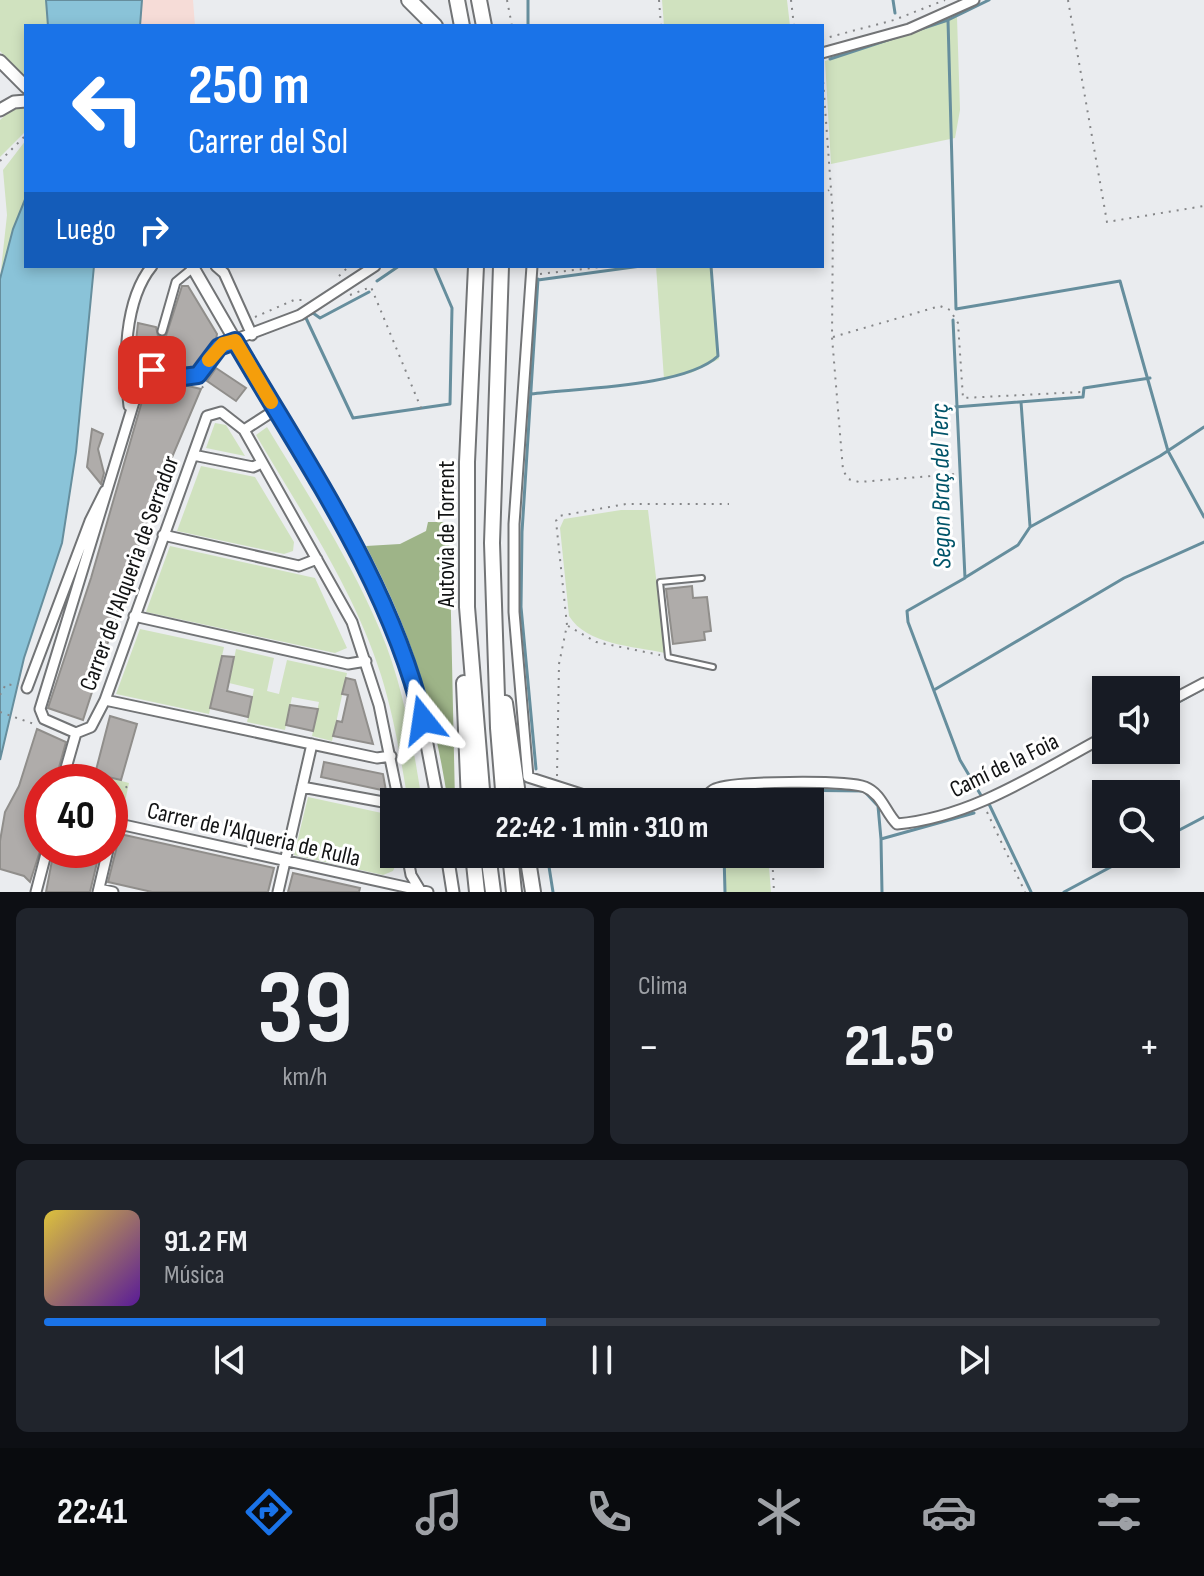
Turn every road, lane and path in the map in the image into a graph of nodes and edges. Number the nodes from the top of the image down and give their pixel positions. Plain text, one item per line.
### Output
1 (409, 0) edge
2 (457, 0) edge
3 (479, 0) edge
4 (507, 0) edge
5 (659, 0) edge
6 (791, 0) edge
7 (945, 0) edge
8 (974, 0) edge
9 (1068, 0) edge
10 (433, 24) edge
11 (462, 24) edge
12 (484, 24) edge
13 (512, 24) edge
14 (661, 24) edge
15 (794, 24) edge
16 (824, 38) edge
17 (824, 52) edge
18 (0, 61) edge
19 (24, 85) edge
20 (824, 97) edge
21 (24, 101) edge
22 (0, 110) edge
23 (24, 137) edge
24 (0, 161) edge
25 (830, 190) junction
26 (824, 194) edge
27 (1204, 206) edge
28 (151, 268) edge
29 (191, 268) edge
30 (193, 268) edge
31 (218, 268) edge
32 (355, 268) edge
33 (371, 268) edge
34 (476, 268) edge
35 (501, 268) edge
36 (570, 268) edge
37 (532, 270) edge
38 (342, 282) junction
39 (306, 300) dead end
40 (252, 320) dead end
41 (162, 331) dead end
42 (252, 335) junction
43 (832, 337) junction
44 (235, 341) junction
45 (1081, 392) dead end
46 (421, 408) dead end
47 (275, 410) junction
48 (131, 413) junction
49 (244, 430) junction
50 (193, 455) junction
51 (262, 463) junction
52 (956, 474) dead end
53 (109, 485) junction
54 (729, 504) dead end
55 (163, 535) junction
56 (317, 559) junction
57 (702, 578) dead end
58 (467, 607) junction
59 (134, 616) junction
60 (493, 617) junction
61 (567, 625) junction
62 (668, 657) junction
63 (366, 661) junction
64 (713, 667) dead end
65 (1204, 683) edge
66 (27, 688) joint
67 (0, 695) edge
68 (1180, 696) edge
69 (105, 700) junction
70 (0, 712) edge
71 (35, 724) dead end
72 (76, 733) junction
73 (1092, 743) edge
74 (312, 744) junction
75 (391, 756) junction
76 (67, 764) edge
77 (555, 785) junction
78 (302, 787) junction
79 (395, 788) edge
80 (436, 788) edge
81 (468, 788) edge
82 (482, 788) edge
83 (503, 788) edge
84 (517, 788) edge
85 (564, 788) edge
86 (727, 788) edge
87 (380, 804) edge
88 (975, 806) junction
89 (128, 827) edge
90 (285, 862) junction
91 (42, 868) edge
92 (104, 868) edge
93 (408, 868) edge
94 (410, 868) edge
95 (449, 868) edge
96 (474, 868) edge
97 (490, 868) edge
98 (511, 868) edge
99 (529, 868) edge
100 (773, 868) edge
101 (389, 884) junction
102 (99, 890) edge
103 (424, 891) edge
104 (36, 892) edge
105 (113, 892) edge
106 (278, 892) edge
107 (453, 892) edge
108 (477, 892) edge
109 (493, 892) edge
110 (514, 892) edge
111 (533, 892) edge
112 (774, 892) edge
113 (1025, 892) edge

1 - 10 highway
2 - 11 highway
3 - 12 highway
4 - 13 path
5 - 14 path
6 - 15 path
7 - 16 path
8 - 17 street
9 - 27 path
18 - 19 street
20 - 25 path
21 - 22 street
23 - 24 path
25 - 26 path
25 - 43 path
28 - 48 street
29 - 41 street
30 - 44 street
31 - 42 street
32 - 38 path
33 - 38 street
34 - 58 highway, Autovia de Torrent
35 - 60 highway, Autovia de Torrent
36 - 37 path
37 - 77 street
38 - 42 street
38 - 46 path
39 - 40 path
42 - 44 street
43 - 45 path
43 - 52 path
44 - 47 street
44 - 48 street
47 - 49 street
47 - 80 street
48 - 53 street
49 - 50 street, Carrer de l'Alqueria de Serrador
49 - 51 street
50 - 51 street
50 - 55 street, Carrer de l'Alqueria de Serrador
51 - 56 street
53 - 66 street
53 - 72 street
54 - 61 path
55 - 56 street
55 - 59 street, Carrer de l'Alqueria de Serrador
56 - 63 street
57 - 62 lane
58 - 81 highway
58 - 82 highway, Autovia de Torrent
59 - 63 street
59 - 69 street, Carrer de l'Alqueria de Serrador
60 - 83 highway, Autovia de Torrent
60 - 84 highway
61 - 62 path
61 - 77 path
62 - 64 lane
63 - 75 street
65 - 68 street
66 - 67 path
69 - 72 street, Carrer de l'Alqueria de Serrador
69 - 74 street
70 - 71 path
72 - 76 street
73 - 88 street, Camí de la Foia
74 - 75 street
74 - 78 street
75 - 79 street
77 - 85 street
78 - 87 street
78 - 90 street
86 - 88 street, Camí de la Foia
88 - 113 path
89 - 90 street, Carrer de l'Alqueria de Rulla
90 - 101 street, Carrer de l'Alqueria de Rulla
90 - 106 street
91 - 104 street
92 - 102 street
93 - 101 street, Carrer de l'Alqueria de Rulla
94 - 103 street
95 - 107 street
96 - 108 highway
97 - 109 highway
98 - 110 highway
99 - 111 highway
100 - 112 path
101 - 103 street, Carrer de l'Alqueria de Rulla
102 - 105 street

